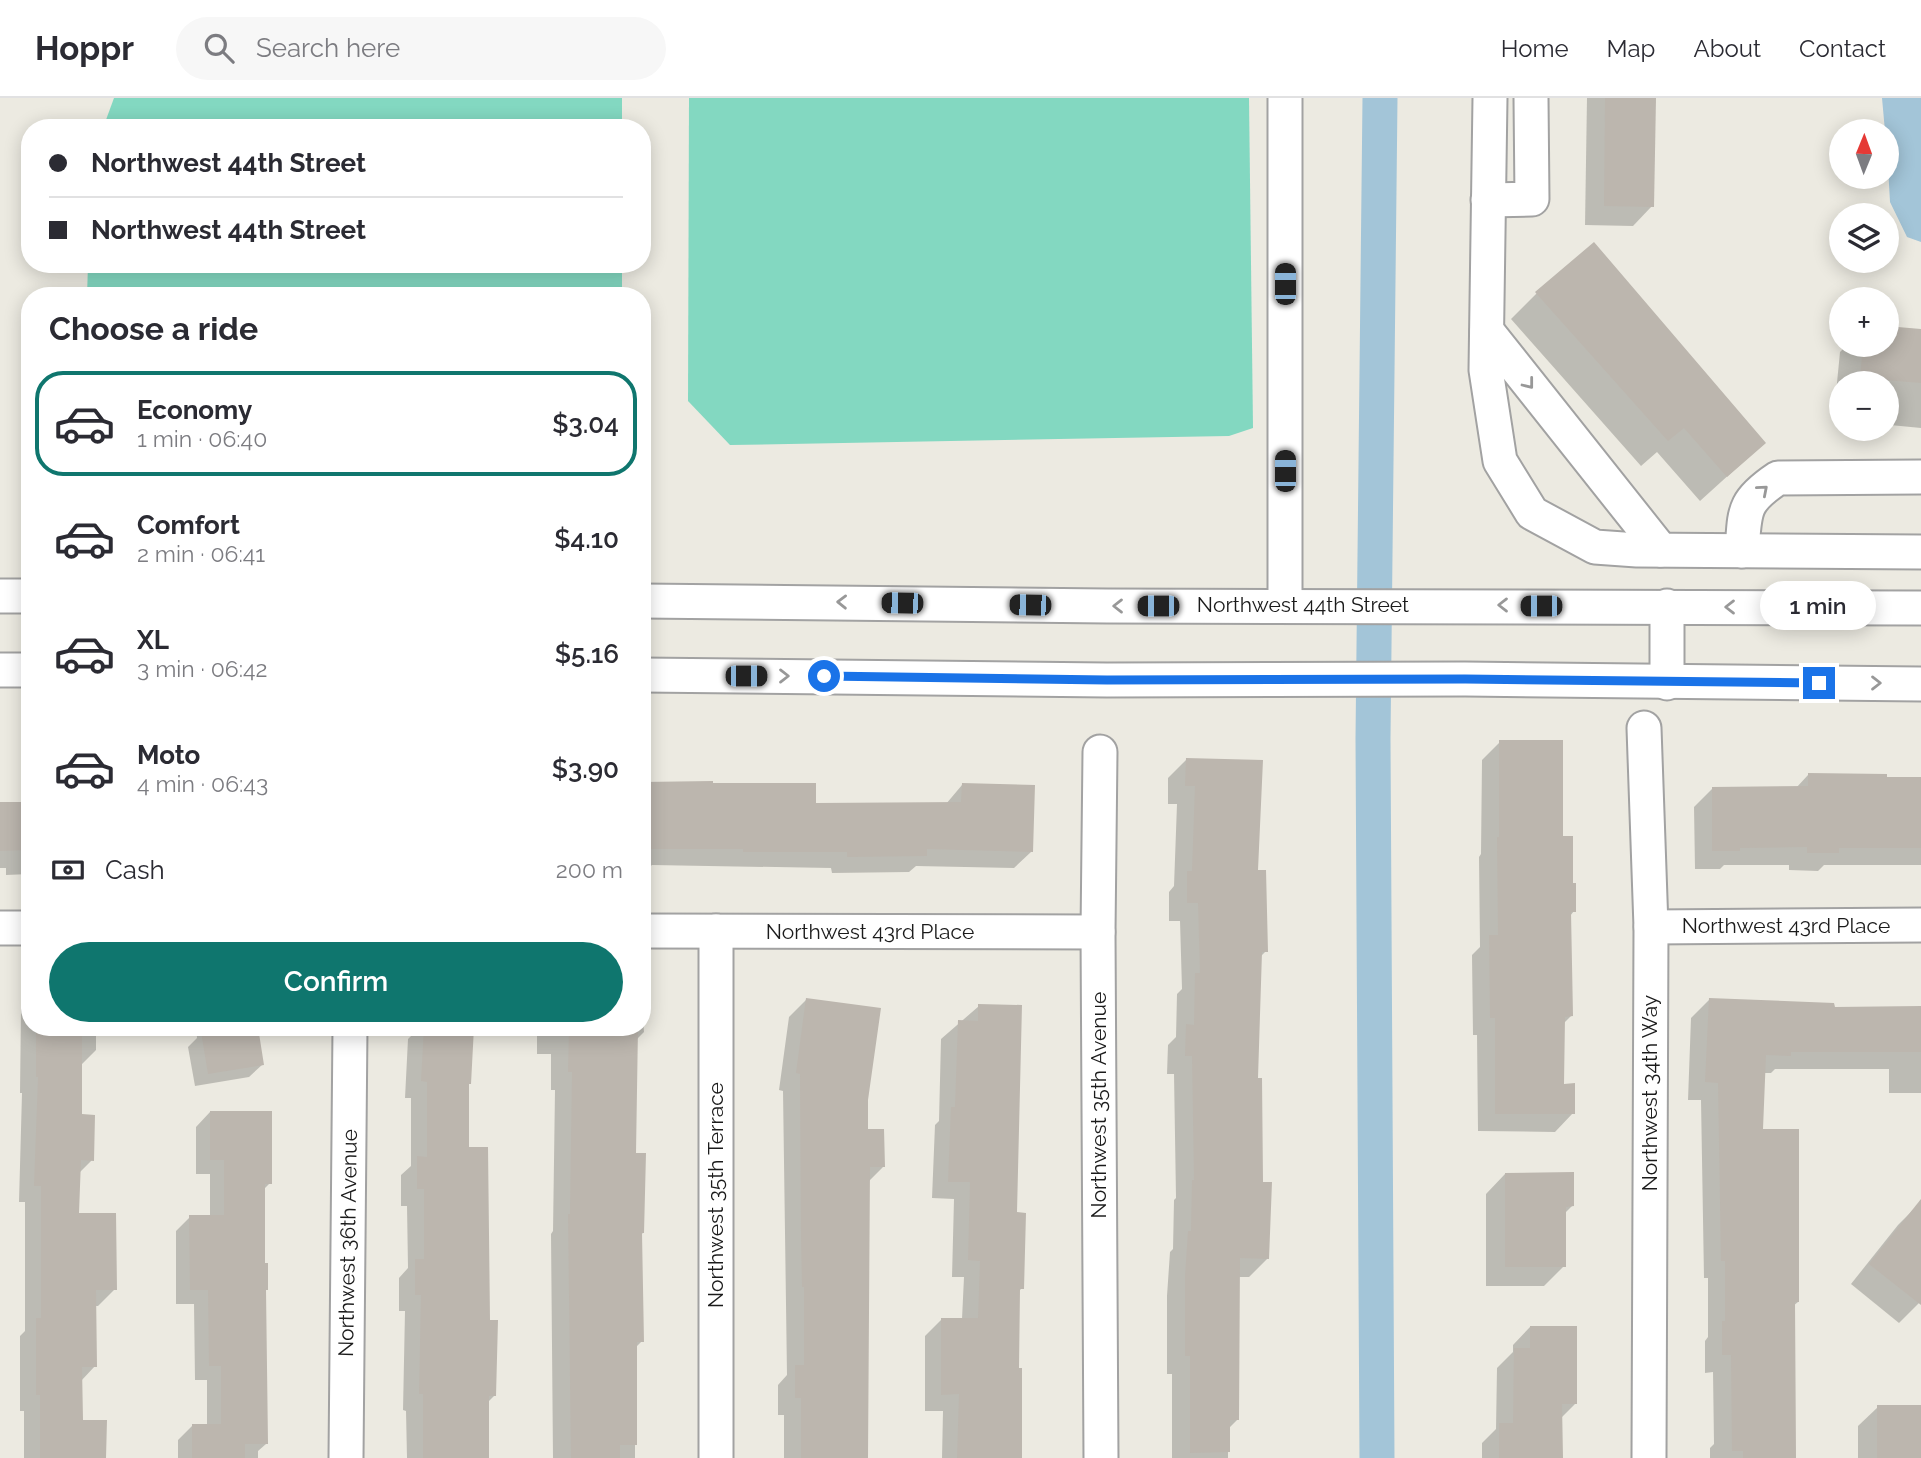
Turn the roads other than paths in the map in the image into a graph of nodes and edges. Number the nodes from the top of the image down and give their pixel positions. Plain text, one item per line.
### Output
1 (1286, 98) edge
2 (1490, 98) edge
3 (1531, 98) edge
4 (1488, 200) junction
5 (1487, 331) junction
6 (1921, 477) edge
7 (1661, 550) junction
8 (1742, 551) junction
9 (1921, 552) edge
10 (0, 596) edge
11 (21, 596) edge
12 (651, 601) edge
13 (1285, 605) junction
14 (1667, 606) junction
15 (1921, 608) edge
16 (0, 670) edge
17 (21, 670) edge
18 (651, 675) edge
19 (1667, 683) junction
20 (1921, 684) edge
21 (1644, 728) dead end
22 (1100, 752) dead end
23 (1921, 925) edge
24 (1651, 927) junction
25 (0, 928) edge
26 (21, 928) edge
27 (651, 931) edge
28 (716, 931) junction
29 (1098, 932) junction
30 (350, 1036) edge
31 (346, 1458) edge
32 (716, 1458) edge
33 (1101, 1458) edge
34 (1649, 1458) edge

1 - 13 street
2 - 4 street
3 - 4 street
4 - 5 street
5 -> 7 street
5 - 7 street
8 -> 6 street
7 - 8 street
8 - 9 street
10 - 11 street
13 -> 12 street, Northwest 44th Street
14 -> 13 street, Northwest 44th Street
15 -> 14 street, Northwest 44th Street
14 - 19 street
16 - 17 street
18 -> 19 street
19 -> 20 street
21 - 24 street, Northwest 34th Way
22 - 29 street, Northwest 35th Avenue
23 - 24 street, Northwest 43rd Place
24 - 34 street, Northwest 34th Way
25 - 26 street
27 - 28 street, Northwest 43rd Place
28 - 29 street, Northwest 43rd Place
28 - 32 street, Northwest 35th Terrace
29 - 33 street, Northwest 35th Avenue
30 - 31 street, Northwest 36th Avenue

